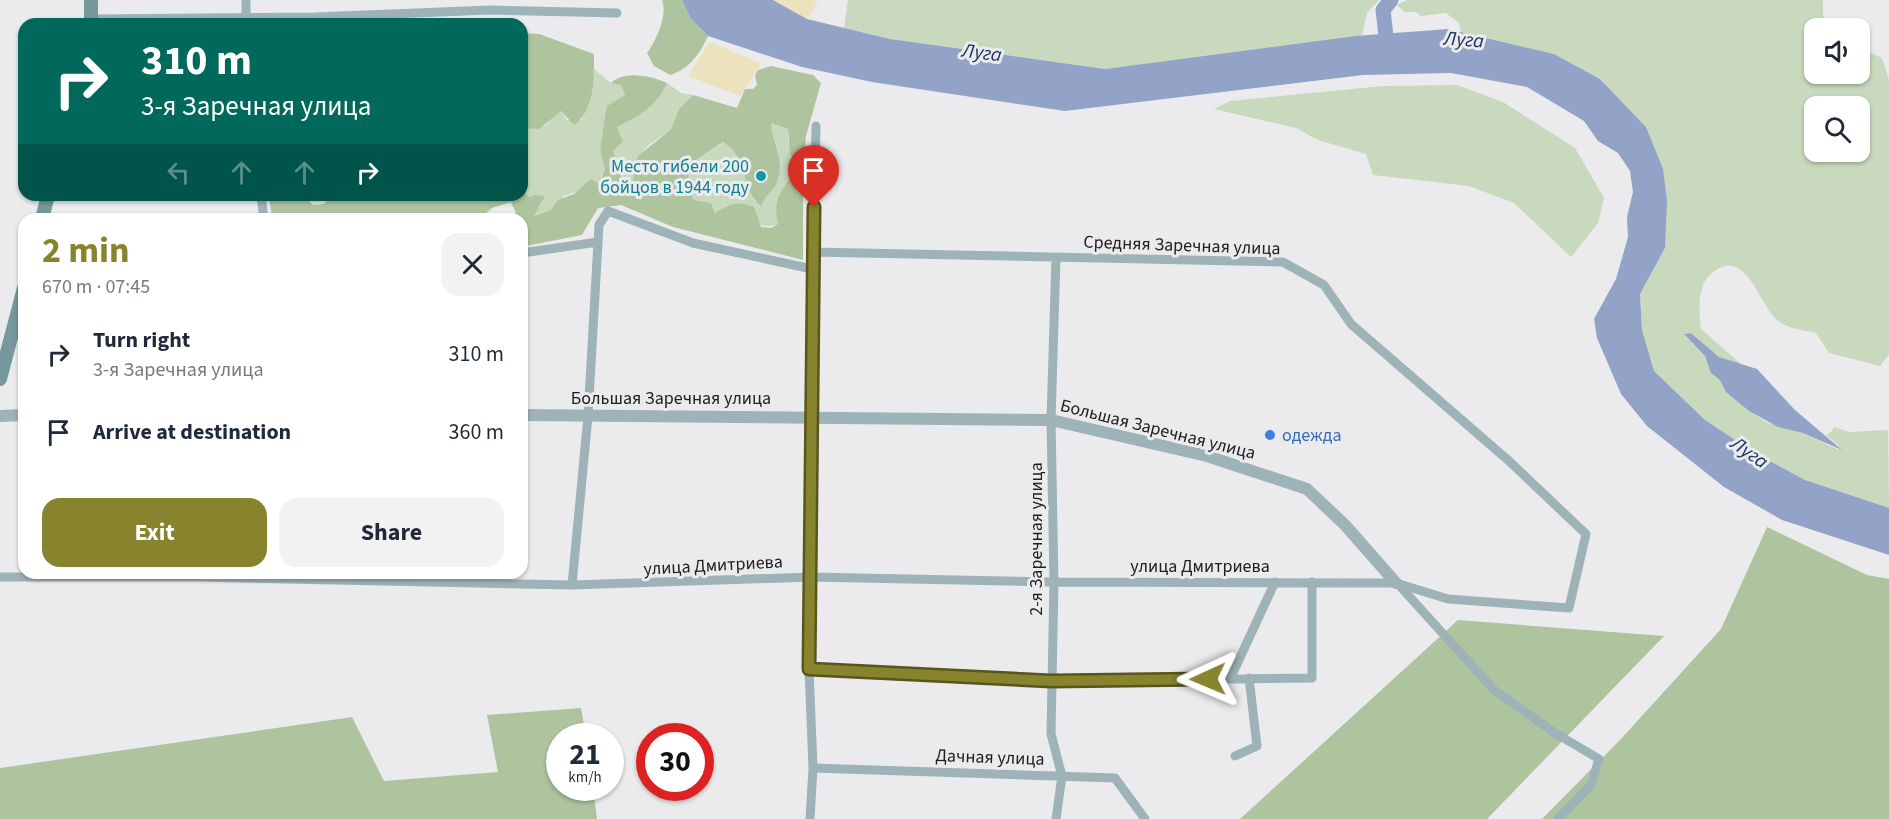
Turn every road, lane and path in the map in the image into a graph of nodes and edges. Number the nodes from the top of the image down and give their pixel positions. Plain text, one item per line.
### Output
1 (91, 0) edge
2 (246, 0) edge
3 (490, 0) edge
4 (491, 10) junction
5 (617, 13) dead end
6 (92, 18) edge
7 (246, 18) edge
8 (313, 18) edge
9 (816, 126) dead end
10 (598, 242) junction
11 (528, 252) edge
12 (812, 252) junction
13 (1056, 258) junction
14 (812, 269) junction
15 (18, 311) edge
16 (0, 380) edge
17 (18, 415) edge
18 (0, 416) edge
19 (528, 416) edge
20 (588, 416) junction
21 (810, 416) junction
22 (1051, 420) junction
23 (0, 577) edge
24 (18, 577) edge
25 (811, 577) junction
26 (373, 579) edge
27 (1054, 582) junction
28 (1275, 582) junction
29 (1312, 582) junction
30 (1396, 583) junction
31 (572, 585) junction
32 (1569, 608) joint
33 (809, 669) junction
34 (1250, 678) junction
35 (1230, 679) junction
36 (1051, 681) junction
37 (1235, 756) dead end
38 (813, 768) junction
39 (1062, 776) junction
40 (810, 819) edge
41 (1056, 819) edge
42 (1145, 819) edge
43 (1558, 819) edge

1 - 6 main road
2 - 7 street
3 - 4 street
4 - 5 street
4 - 8 street
9 - 12 street
10 - 11 street
10 - 14 street
10 - 20 street
12 - 13 street, Средняя Заречная улица
12 - 14 street
13 - 22 street, 2-я Заречная улица
13 - 32 street, Средняя Заречная улица
14 - 21 street
15 - 16 main road
17 - 18 street
19 - 20 street, Большая Заречная улица
20 - 21 street, Большая Заречная улица
20 - 31 street
21 - 22 street, Большая Заречная улица
21 - 25 street
22 - 27 street, 2-я Заречная улица
22 - 30 street, Большая Заречная улица
23 - 24 street, улица Дмитриева
25 - 27 street, улица Дмитриева
25 - 31 street, улица Дмитриева
25 - 33 street
26 - 31 street, улица Дмитриева
27 - 28 street, улица Дмитриева
27 - 36 street, 2-я Заречная улица
28 - 29 street, улица Дмитриева
28 - 35 street
29 - 30 street, улица Дмитриева
29 - 34 street
30 - 32 street, улица Дмитриева
30 - 43 street, Большая Заречная улица
33 - 36 street
33 - 38 street
34 - 35 street
34 - 37 street
35 - 36 street
36 - 39 street, 2-я Заречная улица
38 - 39 street, Дачная улица
38 - 40 street
39 - 41 street, 2-я Заречная улица
39 - 42 street, Дачная улица

